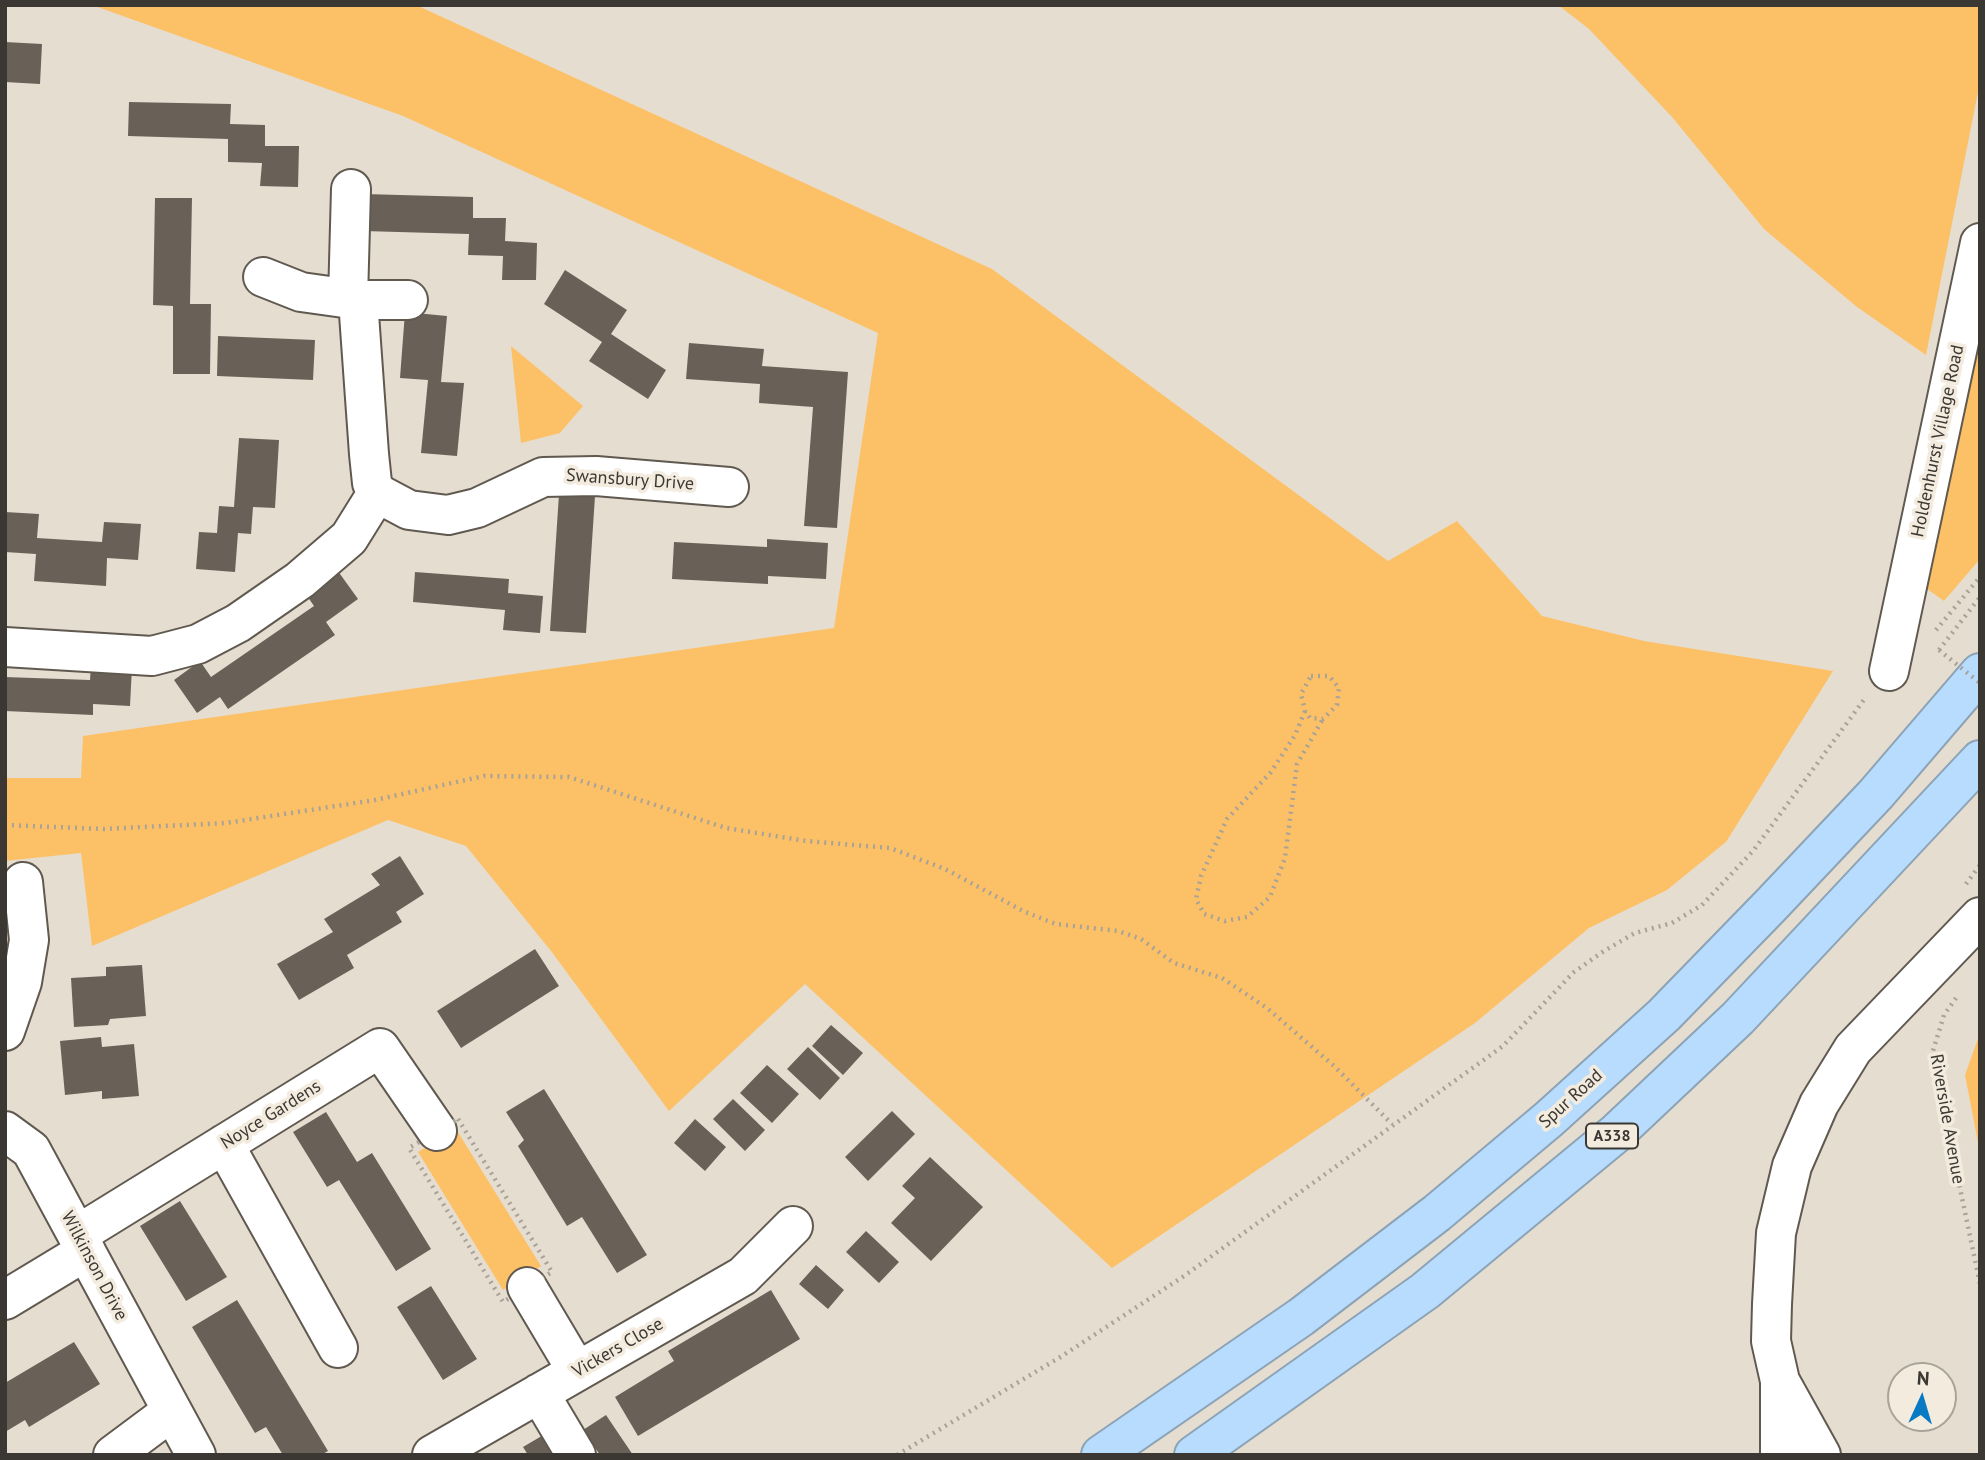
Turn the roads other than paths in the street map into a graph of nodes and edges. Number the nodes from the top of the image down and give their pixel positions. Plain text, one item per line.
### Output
1 (351, 189) dead end
2 (1980, 243) edge
3 (263, 277) dead end
4 (353, 299) junction
5 (408, 300) dead end
6 (729, 487) dead end
7 (377, 494) junction
8 (5, 647) edge
9 (1889, 671) road end
10 (1980, 673) edge
11 (1980, 760) edge
12 (23, 882) dead end
13 (1969, 928) edge
14 (5, 1031) edge
15 (5, 1131) edge
16 (438, 1131) road end
17 (224, 1144) junction
18 (793, 1226) dead end
19 (81, 1243) junction
20 (527, 1287) road end
21 (5, 1300) edge
22 (338, 1348) dead end
23 (577, 1371) junction
24 (1780, 1381) junction
25 (539, 1393) junction
26 (172, 1411) junction
27 (113, 1455) edge
28 (196, 1455) edge
29 (432, 1455) edge
30 (576, 1455) edge
31 (1101, 1455) edge
32 (1194, 1455) edge
33 (1780, 1455) edge
34 (1821, 1455) edge

1 - 4 street
2 - 9 street, Holdenhurst Village Road
3 - 4 street
4 - 5 street
4 - 7 street
6 - 7 street, Swansbury Drive
7 - 8 street
10 - 31 highway, Spur Road
11 - 32 highway, A338
12 - 14 street
13 - 24 street
15 - 19 street, Wilkinson Drive
16 - 17 street, Noyce Gardens
17 - 19 street, Noyce Gardens
17 - 22 street
18 - 23 street, Vickers Close
19 - 21 street, Noyce Gardens
19 - 26 street, Wilkinson Drive
20 - 23 street
23 - 25 street, Vickers Close
24 - 33 street
24 - 34 street
25 - 29 street, Vickers Close
25 - 30 street
26 - 27 street
26 - 28 street, Wilkinson Drive

